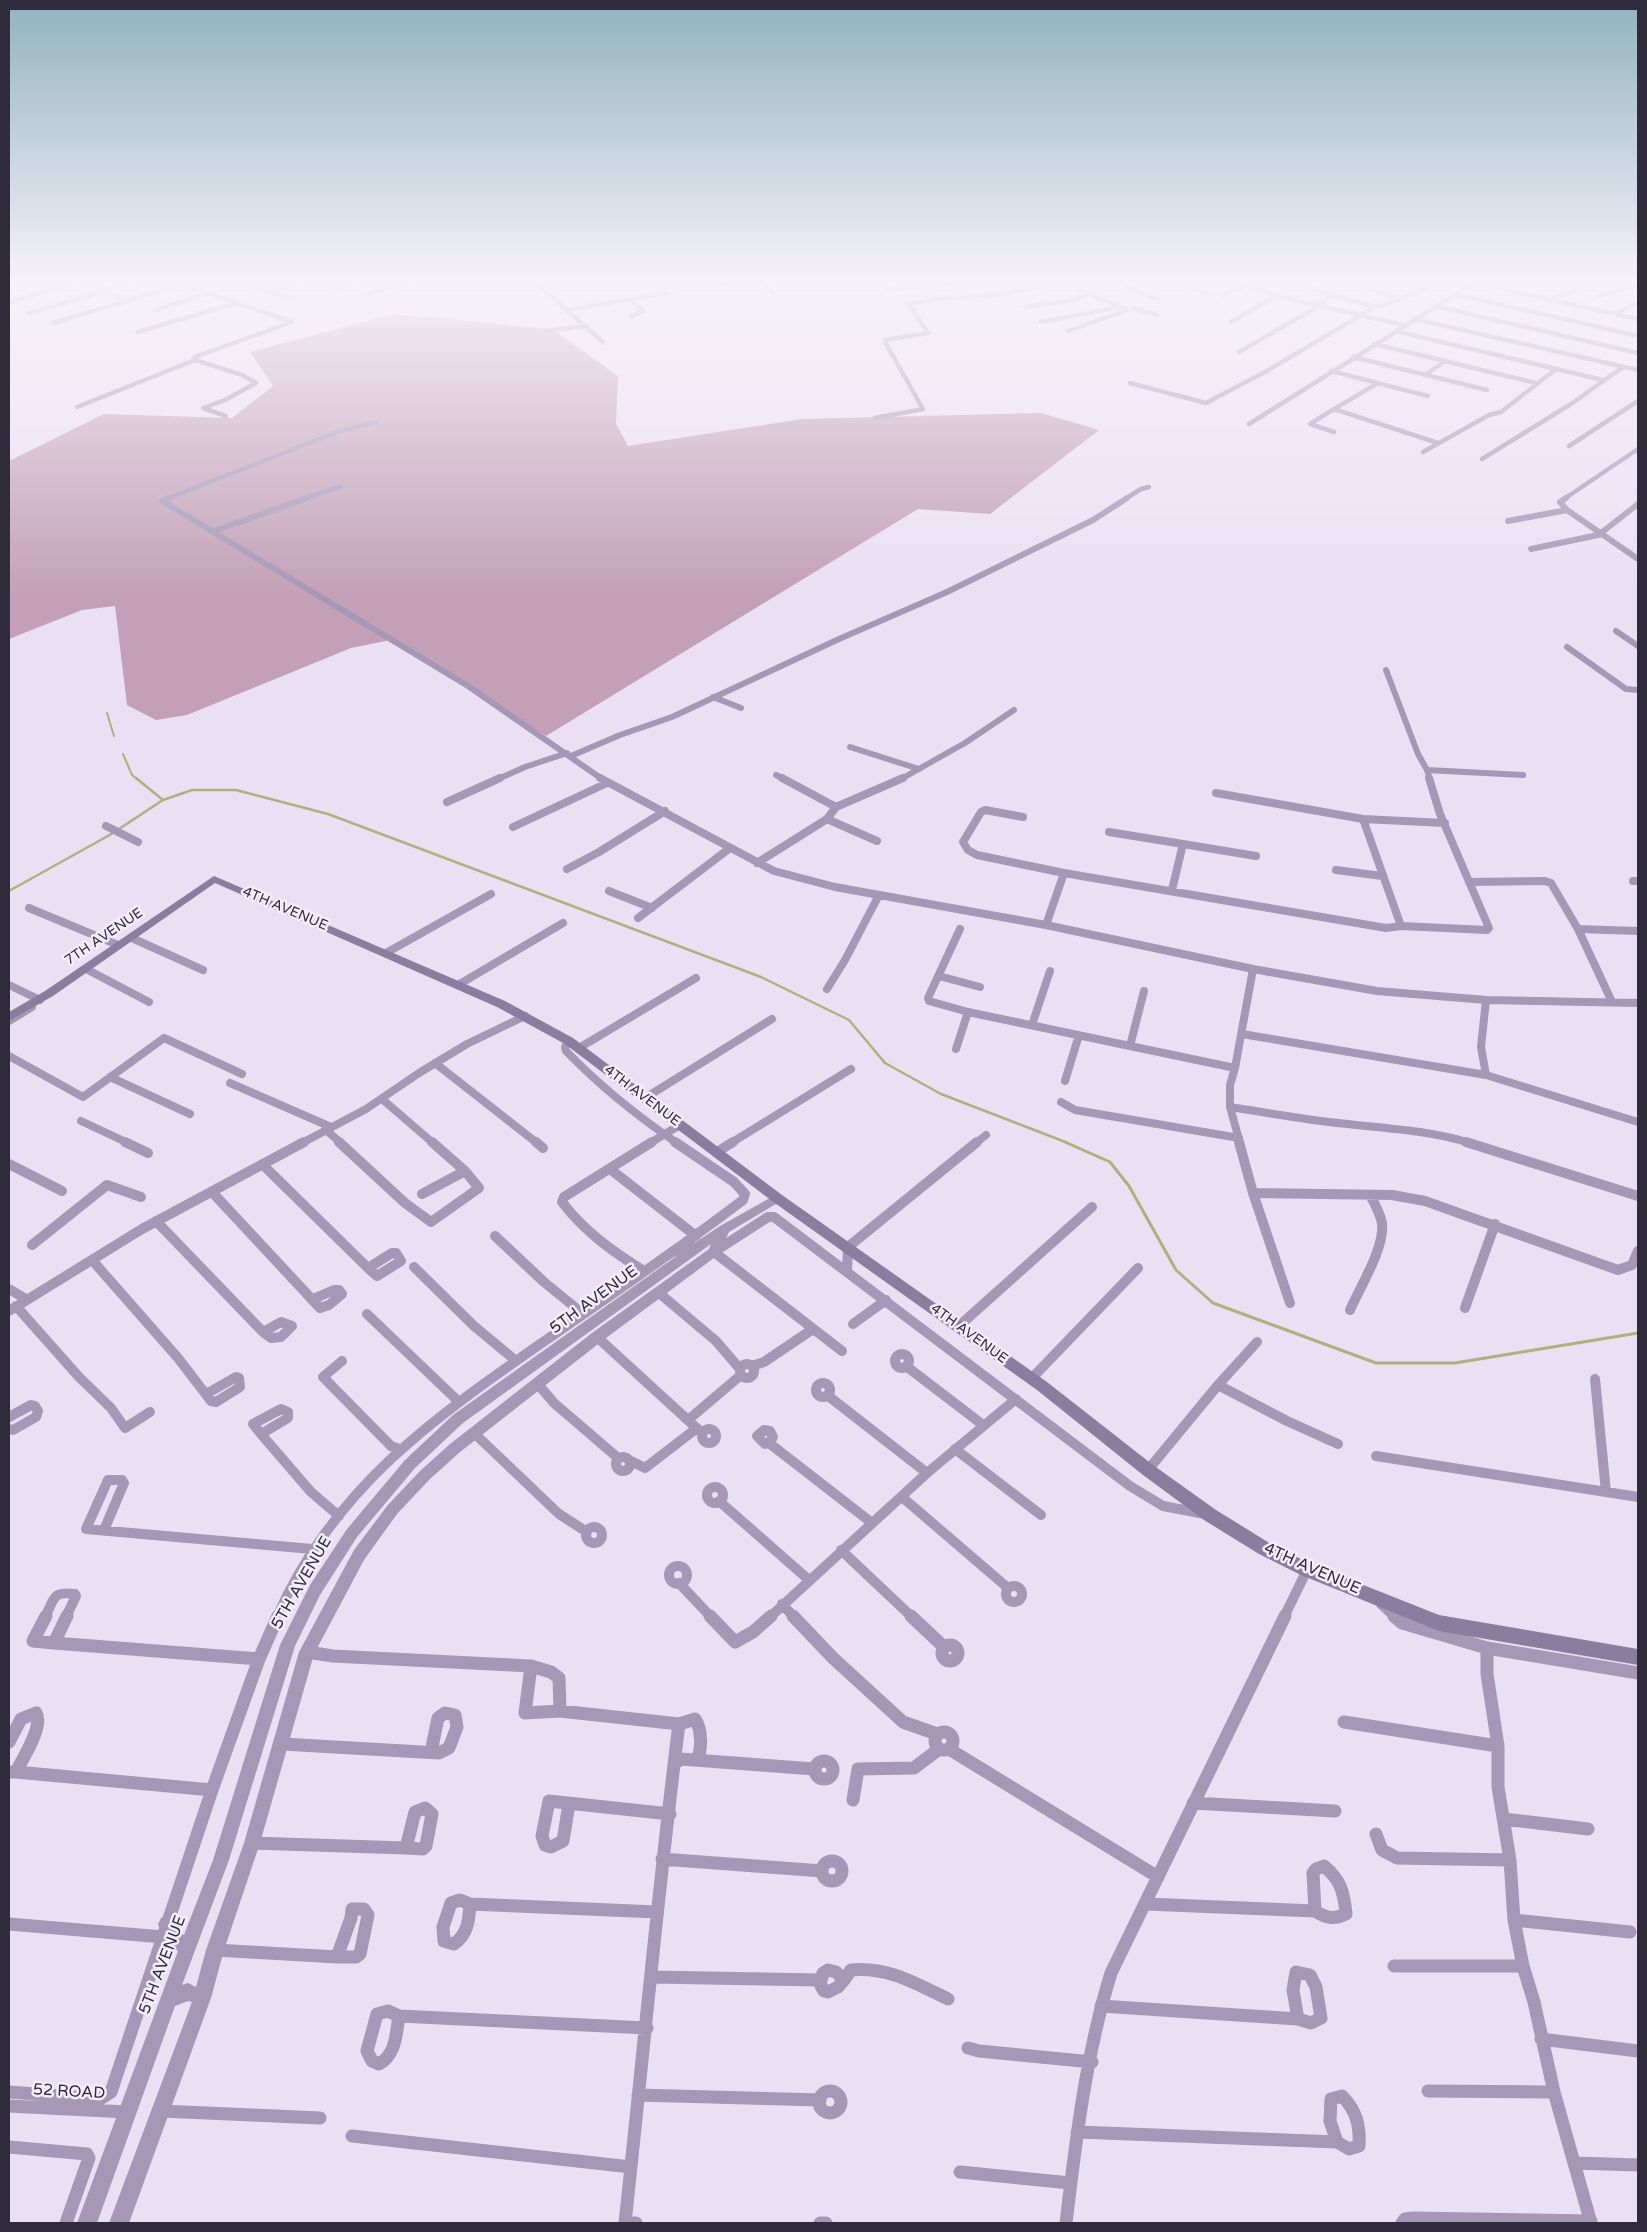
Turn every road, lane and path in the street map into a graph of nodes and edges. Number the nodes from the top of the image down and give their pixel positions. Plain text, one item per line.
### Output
1 (127, 387) edge
2 (248, 387) edge
3 (909, 387) edge
4 (1146, 387) edge
5 (1237, 387) edge
6 (1306, 387) edge
7 (1371, 387) edge
8 (1394, 387) edge
9 (1475, 387) edge
10 (1531, 387) edge
11 (1593, 387) edge
12 (1487, 390) dead end
13 (1428, 396) dead end
14 (1638, 401) edge
15 (77, 407) dead end
16 (1334, 409) junction
17 (226, 416) dead end
18 (876, 418) dead end
19 (376, 422) dead end
20 (1249, 424) dead end
21 (1334, 432) dead end
22 (1438, 443) junction
23 (1569, 446) dead end
24 (1638, 449) edge
25 (1423, 452) dead end
26 (1482, 459) dead end
27 (341, 486) dead end
28 (1149, 487) dead end
29 (1638, 504) edge
30 (1567, 510) junction
31 (1508, 521) dead end
32 (214, 531) junction
33 (1602, 534) junction
34 (1531, 549) dead end
35 (1638, 551) edge
36 (1629, 553) junction
37 (1638, 559) edge
38 (1616, 631) dead end
39 (1638, 646) edge
40 (1567, 647) dead end
41 (1386, 670) dead end
42 (1638, 690) edge
43 (713, 696) junction
44 (741, 708) dead end
45 (1014, 710) dead end
46 (850, 747) dead end
47 (569, 755) junction
48 (919, 769) junction
49 (1427, 770) junction
50 (776, 775) dead end
51 (1523, 775) dead end
52 (607, 783) junction
53 (1216, 794) dead end
54 (447, 802) dead end
55 (836, 808) junction
56 (666, 811) junction
57 (1023, 817) dead end
58 (827, 819) junction
59 (1363, 819) junction
60 (1445, 824) junction
61 (106, 826) dead end
62 (513, 827) dead end
63 (1109, 832) dead end
64 (878, 841) dead end
65 (138, 842) dead end
66 (1183, 844) junction
67 (730, 848) junction
68 (1256, 856) dead end
69 (757, 863) junction
70 (567, 869) dead end
71 (1336, 870) dead end
72 (1064, 873) junction
73 (1382, 876) junction
74 (214, 879) joint
75 (1469, 882) junction
76 (1172, 890) junction
77 (609, 892) dead end
78 (491, 894) dead end
79 (879, 894) junction
80 (178, 906) junction
81 (29, 908) dead end
82 (652, 908) junction
83 (638, 918) dead end
84 (563, 924) dead end
85 (1046, 925) junction
86 (1401, 926) junction
87 (960, 929) dead end
88 (1578, 929) junction
89 (1638, 931) edge
90 (134, 938) junction
91 (118, 944) junction
92 (386, 953) junction
93 (1254, 969) junction
94 (88, 970) junction
95 (203, 970) dead end
96 (1050, 971) dead end
97 (939, 976) junction
98 (696, 978) dead end
99 (9, 985) edge
100 (458, 985) junction
101 (980, 987) dead end
102 (827, 989) dead end
103 (1144, 991) dead end
104 (40, 1000) junction
105 (1486, 1000) junction
106 (149, 1002) dead end
107 (1612, 1002) junction
108 (1638, 1003) edge
109 (968, 1012) junction
110 (525, 1016) junction
111 (9, 1017) edge
112 (772, 1019) dead end
113 (9, 1021) edge
114 (1032, 1025) junction
115 (1242, 1034) junction
116 (1079, 1035) junction
117 (574, 1045) junction
118 (1130, 1046) junction
119 (956, 1049) dead end
120 (9, 1056) edge
121 (435, 1063) junction
122 (851, 1068) dead end
123 (1235, 1068) junction
124 (242, 1074) dead end
125 (1486, 1075) junction
126 (110, 1077) junction
127 (1065, 1081) dead end
128 (230, 1083) dead end
129 (382, 1098) junction
130 (645, 1098) junction
131 (1061, 1102) dead end
132 (1230, 1106) junction
133 (190, 1114) dead end
134 (81, 1121) dead end
135 (1638, 1122) edge
136 (328, 1129) junction
137 (686, 1129) junction
138 (666, 1134) junction
139 (986, 1135) dead end
140 (1239, 1138) junction
141 (677, 1142) junction
142 (543, 1148) dead end
143 (717, 1152) junction
144 (148, 1154) dead end
145 (731, 1162) junction
146 (9, 1164) edge
147 (262, 1164) junction
148 (709, 1164) junction
149 (610, 1169) junction
150 (465, 1170) junction
151 (62, 1191) dead end
152 (212, 1192) junction
153 (1253, 1193) junction
154 (422, 1194) dead end
155 (1370, 1195) junction
156 (1638, 1196) edge
157 (141, 1197) dead end
158 (777, 1198) junction
159 (1092, 1207) dead end
160 (156, 1221) junction
161 (1494, 1224) junction
162 (495, 1236) dead end
163 (32, 1245) dead end
164 (707, 1246) junction
165 (848, 1247) junction
166 (1638, 1251) edge
167 (666, 1256) joint
168 (92, 1260) junction
169 (414, 1267) dead end
170 (368, 1268) dead end
171 (1138, 1268) dead end
172 (644, 1271) junction
173 (847, 1271) junction
174 (9, 1289) edge
175 (659, 1293) junction
176 (26, 1299) junction
177 (313, 1299) dead end
178 (886, 1300) junction
179 (1290, 1303) dead end
180 (12, 1308) edge
181 (1465, 1308) dead end
182 (1350, 1310) dead end
183 (582, 1313) junction
184 (367, 1314) dead end
185 (853, 1324) dead end
186 (959, 1326) junction
187 (813, 1329) junction
188 (263, 1332) dead end
189 (597, 1337) junction
190 (1257, 1342) dead end
191 (842, 1351) dead end
192 (515, 1360) junction
193 (342, 1361) dead end
194 (906, 1366) dead end
195 (740, 1372) junction
196 (1032, 1378) junction
197 (1596, 1379) dead end
198 (537, 1383) junction
199 (1218, 1385) junction
200 (206, 1394) dead end
201 (827, 1395) dead end
202 (1016, 1399) junction
203 (458, 1400) junction
204 (150, 1412) dead end
205 (9, 1417) edge
206 (688, 1420) junction
207 (983, 1426) junction
208 (9, 1429) edge
209 (699, 1430) joint
210 (474, 1433) junction
211 (261, 1434) dead end
212 (769, 1442) dead end
213 (1338, 1444) dead end
214 (399, 1449) junction
215 (955, 1449) junction
216 (1376, 1456) dead end
217 (631, 1461) joint
218 (1148, 1470) junction
219 (927, 1473) junction
220 (1606, 1492) junction
221 (1638, 1497) edge
222 (902, 1498) junction
223 (719, 1501) dead end
224 (1041, 1515) dead end
225 (1210, 1515) junction
226 (339, 1516) junction
227 (872, 1523) junction
228 (104, 1530) junction
229 (587, 1532) dead end
230 (312, 1549) junction
231 (841, 1550) junction
232 (1307, 1570) junction
233 (809, 1580) junction
234 (679, 1584) dead end
235 (1008, 1588) dead end
236 (1374, 1597) junction
237 (782, 1604) junction
238 (54, 1643) dead end
239 (944, 1647) dead end
240 (1487, 1648) junction
241 (307, 1652) junction
242 (1638, 1657) edge
243 (259, 1659) junction
244 (531, 1666) junction
245 (1638, 1673) edge
246 (560, 1711) junction
247 (1344, 1722) dead end
248 (679, 1724) junction
249 (9, 1742) edge
250 (282, 1744) junction
251 (1498, 1746) junction
252 (944, 1749) junction
253 (431, 1752) dead end
254 (696, 1760) junction
255 (674, 1764) junction
256 (814, 1769) dead end
257 (12, 1772) edge
258 (212, 1790) junction
259 (853, 1800) dead end
260 (1193, 1803) junction
261 (569, 1804) dead end
262 (1335, 1811) dead end
263 (670, 1814) junction
264 (1504, 1819) junction
265 (1588, 1829) dead end
266 (1376, 1834) dead end
267 (252, 1843) junction
268 (406, 1848) dead end
269 (662, 1859) junction
270 (1510, 1860) junction
271 (822, 1871) dead end
272 (1158, 1877) junction
273 (470, 1904) dead end
274 (1146, 1904) junction
275 (1315, 1911) dead end
276 (658, 1912) junction
277 (1514, 1920) junction
278 (9, 1924) edge
279 (165, 1930) junction
280 (1630, 1932) dead end
281 (190, 1944) junction
282 (215, 1950) junction
283 (337, 1957) dead end
284 (1394, 1966) dead end
285 (1523, 1966) junction
286 (652, 1977) junction
287 (202, 1998) junction
288 (169, 1999) junction
289 (948, 1999) dead end
290 (1101, 2006) junction
291 (399, 2016) dead end
292 (1298, 2019) dead end
293 (647, 2028) junction
294 (1542, 2039) junction
295 (968, 2048) dead end
296 (1638, 2051) edge
297 (1092, 2062) junction
298 (1428, 2091) dead end
299 (9, 2092) edge
300 (1554, 2092) junction
301 (638, 2094) junction
302 (820, 2100) dead end
303 (9, 2106) edge
304 (161, 2111) junction
305 (127, 2112) junction
306 (320, 2118) dead end
307 (1077, 2132) junction
308 (352, 2136) dead end
309 (1337, 2142) dead end
310 (9, 2147) edge
311 (1575, 2163) junction
312 (1638, 2165) edge
313 (631, 2167) junction
314 (960, 2172) dead end
315 (1070, 2183) junction
316 (1591, 2222) edge
317 (66, 2223) edge
318 (87, 2223) edge
319 (119, 2223) edge
320 (628, 2223) edge
321 (820, 2223) edge
322 (826, 2223) edge
323 (1066, 2223) edge
324 (1402, 2223) edge

1 - 15 street
2 - 17 street
3 - 18 street
4 - 5 street
6 - 20 street
7 - 16 street
8 - 13 street
9 - 12 street
10 - 22 street
11 - 26 street
14 - 23 street
16 - 21 street
16 - 22 street
19 - 32 street
22 - 25 street
24 - 30 street
27 - 32 street
28 - 43 street
29 - 33 street
30 - 31 street
30 - 33 street
32 - 47 street
33 - 34 street
33 - 36 street
35 - 36 street
36 - 37 street
38 - 39 street
40 - 42 street
41 - 49 street
43 - 44 street
43 - 47 street
45 - 48 street
46 - 48 street
47 - 52 street
47 - 54 street
48 - 55 street
49 - 51 street
49 - 60 street
50 - 55 street
52 - 56 street
52 - 62 street
53 - 59 street
55 - 58 street
56 - 67 street
56 - 70 street
57 - 72 street
58 - 64 street
58 - 69 street
59 - 60 street
59 - 73 street
60 - 75 street
61 - 65 street
63 - 66 street
66 - 68 street
66 - 76 street
67 - 69 street
67 - 82 street
69 - 79 street
71 - 73 street
72 - 76 street
72 - 85 street
73 - 86 street
74 - 80 main road, 7TH AVENUE
74 - 92 main road, 4TH AVENUE
75 - 86 street
75 - 88 street
76 - 86 street
77 - 82 street
78 - 92 street
79 - 85 street
79 - 102 street
80 - 90 street
80 - 91 main road, 7TH AVENUE
81 - 91 street
82 - 83 street
84 - 100 street
85 - 93 street
87 - 97 street
88 - 89 street
88 - 107 street
90 - 94 street
90 - 95 street
91 - 104 main road, 7TH AVENUE
92 - 100 main road, 4TH AVENUE
93 - 105 street
93 - 115 street
94 - 106 street
94 - 113 street
96 - 114 street
97 - 101 street
97 - 109 street
98 - 117 street
99 - 104 street
100 - 110 main road, 4TH AVENUE
103 - 118 street
104 - 111 main road, 7TH AVENUE
105 - 107 street
105 - 125 street
107 - 108 street
109 - 114 street
109 - 119 street
110 - 117 main road, 4TH AVENUE
110 - 121 street
112 - 130 street
114 - 116 street
115 - 123 street
115 - 125 street
116 - 118 street
116 - 127 street
117 - 130 main road, 4TH AVENUE
117 - 138 street
118 - 123 street
120 - 126 street
121 - 129 street
121 - 142 street
122 - 143 street
123 - 132 street
124 - 126 street
125 - 135 street
126 - 133 street
128 - 136 street
129 - 136 street
129 - 150 street
130 - 137 main road, 4TH AVENUE
131 - 140 street
132 - 140 street
132 - 156 street
134 - 144 street
136 - 147 street
136 - 150 street
137 - 138 street
137 - 141 street
137 - 143 main road, 4TH AVENUE
138 - 141 street
138 - 149 street
139 - 165 street
140 - 153 street
141 - 148 street
143 - 145 main road, 4TH AVENUE
145 - 148 street
145 - 158 main road, 4TH AVENUE
146 - 151 street
147 - 152 street
147 - 170 street
148 - 164 street
149 - 164 street
149 - 172 street
150 - 154 street
152 - 160 street
152 - 177 street
153 - 155 street
153 - 179 street
155 - 161 street
155 - 182 street
157 - 163 street
158 - 164 street, 5TH AVENUE
158 - 165 main road, 4TH AVENUE
159 - 186 street
160 - 168 street
160 - 188 street
161 - 166 street
161 - 181 street
162 - 183 street
164 - 167 street
164 - 173 street
164 - 175 street
164 - 187 street
164 - 281 street, 5TH AVENUE
165 - 173 street
165 - 186 main road, 4TH AVENUE
167 - 172 street
168 - 176 street
168 - 200 street
169 - 192 street
171 - 196 street
172 - 183 street
173 - 178 street
174 - 176 street
175 - 189 street
175 - 195 street
176 - 180 street
178 - 185 street
178 - 202 street
180 - 204 street
183 - 192 street
184 - 203 street
186 - 196 main road, 4TH AVENUE
187 - 191 street
187 - 195 street
189 - 198 street
189 - 206 street
190 - 199 street
192 - 203 street
193 - 214 street
194 - 207 street
195 - 206 street
196 - 218 main road, 4TH AVENUE
197 - 220 street
198 - 210 street
198 - 217 street
199 - 213 street
199 - 218 street
201 - 219 street
202 - 207 street
202 - 225 street
203 - 214 street
205 - 208 street
206 - 209 street
207 - 215 street
209 - 217 street
210 - 229 street
210 - 241 street
211 - 226 street
212 - 227 street
214 - 226 street
215 - 219 street
215 - 224 street
216 - 220 street
218 - 225 main road, 4TH AVENUE
219 - 222 street
220 - 221 street
222 - 227 street
222 - 235 street
223 - 233 street
225 - 232 main road, 4TH AVENUE
226 - 230 street
227 - 231 street
228 - 228 street
228 - 230 street
230 - 243 street
231 - 233 street
231 - 239 street
232 - 236 main road, 4TH AVENUE
232 - 260 street
233 - 237 street
234 - 237 street
236 - 240 street
236 - 242 main road, 4TH AVENUE
237 - 252 street
238 - 243 street
240 - 245 street
240 - 251 street
241 - 244 street
241 - 250 street
243 - 258 street
244 - 246 street
244 - 246 street
246 - 248 street
247 - 251 street
248 - 254 street
248 - 255 street
249 - 257 street
250 - 253 street
250 - 267 street
251 - 264 street
252 - 259 street
252 - 272 street
254 - 255 street
254 - 256 street
255 - 263 street
257 - 258 street
258 - 279 street
260 - 262 street
260 - 272 street
261 - 263 street
263 - 269 street
264 - 265 street
264 - 270 street
266 - 270 street
267 - 268 street
267 - 282 street
269 - 271 street
269 - 276 street
270 - 277 street
272 - 274 street
273 - 276 street
274 - 275 street
274 - 290 street
276 - 286 street
277 - 280 street
277 - 285 street
278 - 279 street
279 - 281 street
279 - 299 street
281 - 288 street, 5TH AVENUE
282 - 283 street
282 - 287 street
284 - 285 street
285 - 294 street
286 - 289 street
286 - 293 street
287 - 288 street
287 - 304 street
288 - 305 street, 5TH AVENUE
290 - 292 street
290 - 297 street
291 - 293 street
293 - 301 street
294 - 296 street
294 - 300 street
295 - 297 street
297 - 307 street
298 - 300 street
300 - 311 street
301 - 302 street
301 - 313 street
303 - 305 street, 52 ROAD
304 - 306 street
304 - 319 street
305 - 318 street, 5TH AVENUE
307 - 309 street
307 - 315 street
308 - 313 street
310 - 317 street
311 - 312 street
311 - 316 street
313 - 320 street
314 - 315 street
315 - 323 street
316 - 324 street
321 - 322 street

